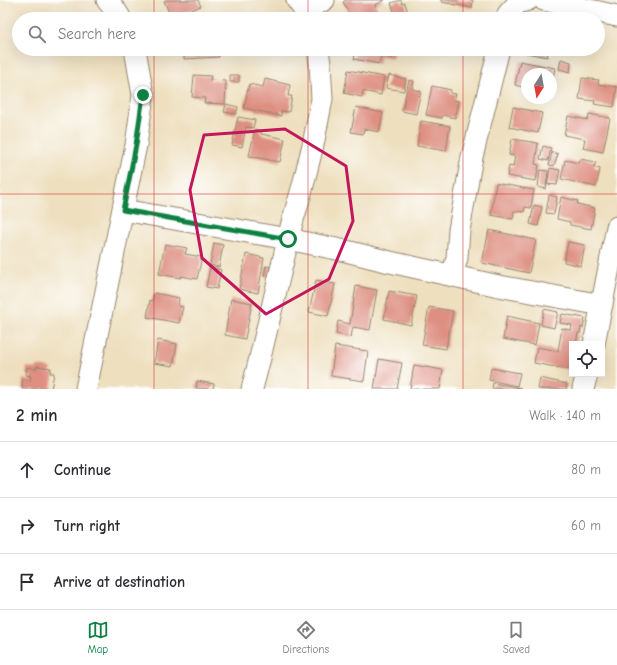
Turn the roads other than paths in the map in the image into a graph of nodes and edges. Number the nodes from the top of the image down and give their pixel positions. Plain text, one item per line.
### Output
1 (107, 0) edge
2 (324, 0) edge
3 (528, 0) edge
4 (544, 0) edge
5 (304, 10) edge
6 (117, 12) edge
7 (510, 12) edge
8 (599, 12) edge
9 (605, 13) edge
10 (617, 16) edge
11 (136, 56) edge
12 (319, 56) edge
13 (497, 56) edge
14 (123, 210) junction
15 (617, 227) edge
16 (288, 239) junction
17 (452, 276) junction
18 (602, 305) junction
19 (595, 341) edge
20 (585, 377) edge
21 (86, 389) edge
22 (252, 389) edge
23 (583, 389) edge

1 - 6 street
2 - 5 street
3 - 7 street
4 - 8 street
9 - 10 street
11 - 14 street
12 - 16 street
13 - 17 street
14 - 16 street
14 - 21 street
15 - 18 street
16 - 17 street
16 - 22 street
17 - 18 street
18 - 19 street
20 - 23 street

